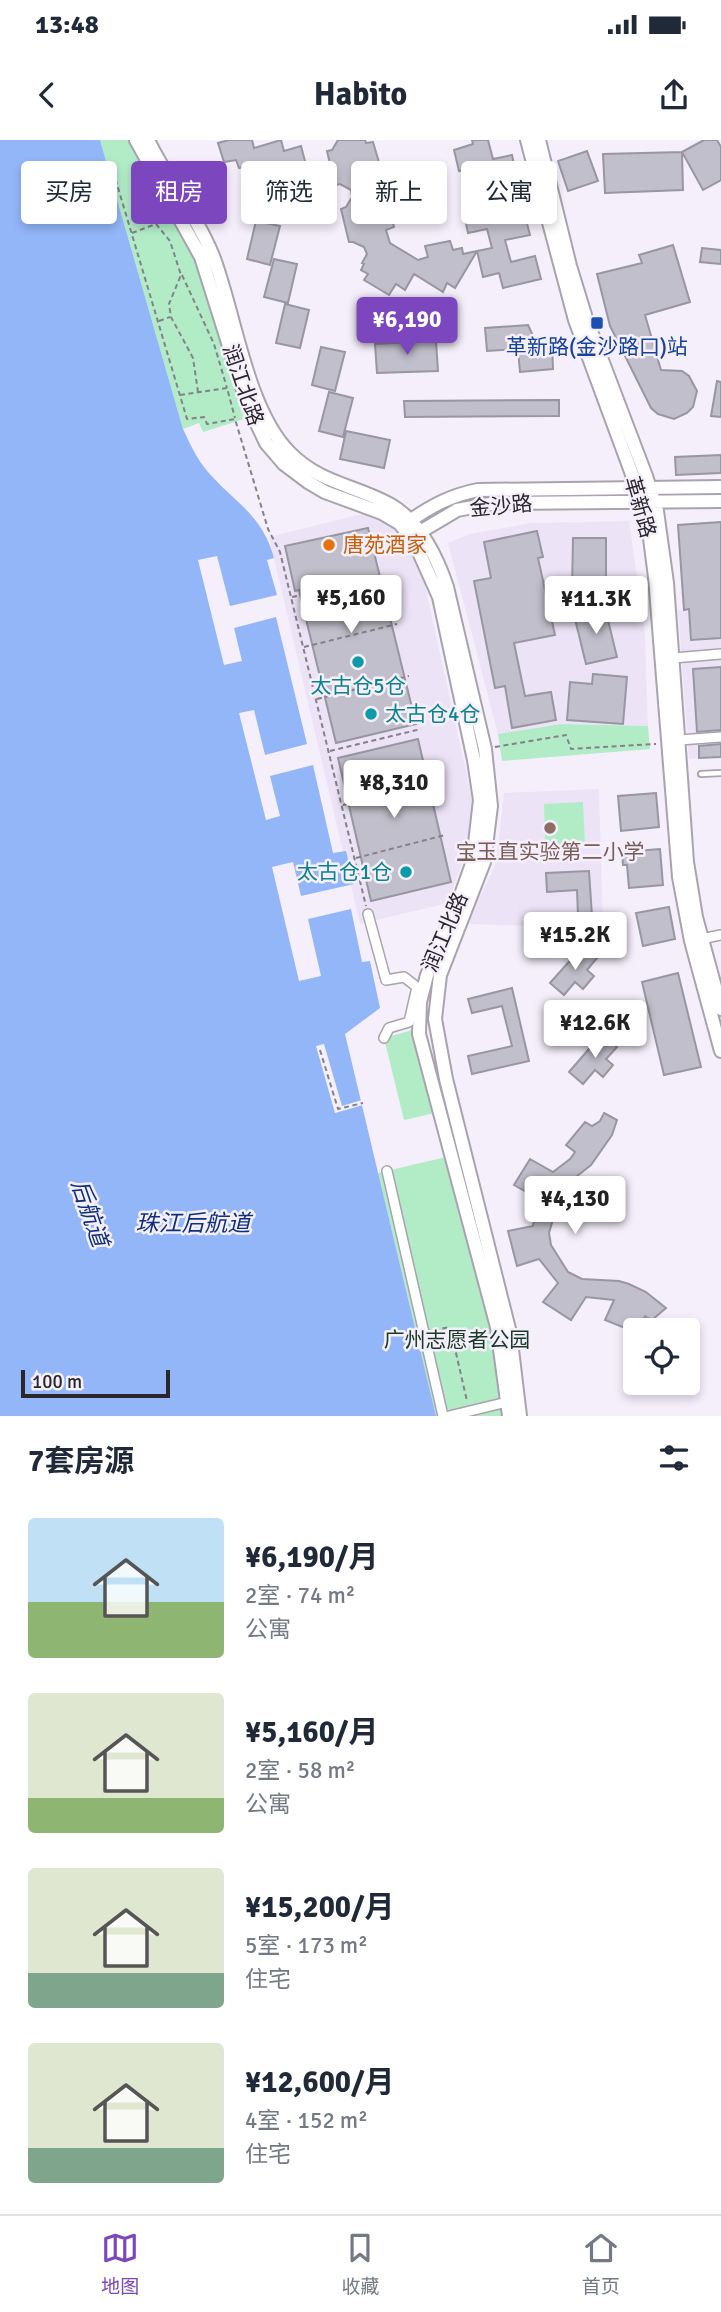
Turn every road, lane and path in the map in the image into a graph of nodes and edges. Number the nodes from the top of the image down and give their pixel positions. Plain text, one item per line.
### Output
1 (136, 140) edge
2 (148, 140) edge
3 (527, 140) edge
4 (539, 140) edge
5 (117, 184) edge
6 (132, 233) junction
7 (181, 275) junction
8 (171, 317) junction
9 (158, 321) junction
10 (226, 388) junction
11 (198, 392) junction
12 (180, 395) junction
13 (235, 419) junction
14 (721, 487) edge
15 (644, 488) junction
16 (649, 501) junction
17 (721, 501) edge
18 (413, 528) junction
19 (387, 576) dead end
20 (291, 597) junction
21 (397, 624) dead end
22 (303, 647) junction
23 (721, 654) edge
24 (673, 657) junction
25 (409, 676) dead end
26 (316, 699) junction
27 (421, 729) dead end
28 (721, 737) edge
29 (673, 741) junction
30 (485, 749) junction
31 (328, 751) junction
32 (721, 773) edge
33 (701, 774) dead end
34 (433, 783) dead end
35 (342, 805) junction
36 (445, 835) dead end
37 (355, 858) junction
38 (368, 914) joint
39 (721, 935) edge
40 (696, 940) junction
41 (721, 1009) edge
42 (384, 1038) dead end
43 (320, 1050) dead end
44 (721, 1051) edge
45 (363, 1103) dead end
46 (387, 1171) dead end
47 (424, 1332) junction
48 (507, 1402) junction
49 (469, 1411) junction
50 (443, 1416) edge
51 (449, 1416) edge
52 (509, 1416) edge
53 (520, 1416) edge

1 - 18 street, 润江北路
2 - 18 street, 润江北路
3 - 15 street, 革新路
4 - 15 street, 革新路
5 - 6 path
6 - 7 path
6 - 9 path
7 - 8 path
7 - 10 path
8 - 9 path
8 - 11 path
9 - 12 path
10 - 11 path
10 - 13 path
11 - 12 path
12 - 13 path
13 - 20 path
14 - 15 street, 金沙路
15 - 16 street, 革新路
15 - 18 street, 金沙路
16 - 17 street, 金沙路
16 - 18 street, 金沙路
16 - 24 street, 革新路
16 - 29 street, 革新路
18 - 30 street, 润江北路
18 - 48 street, 润江北路
19 - 20 path
20 - 22 path
21 - 22 path
22 - 26 path
23 - 24 street
24 - 29 street, 革新路
25 - 26 path
26 - 31 path
27 - 31 path
28 - 29 street
29 - 30 path
29 - 40 street, 革新路
30 - 53 street, 润江北路
31 - 35 path
32 - 33 lane
34 - 35 path
35 - 37 path
36 - 37 path
37 - 38 path
38 - 42 street
39 - 40 street
40 - 41 street, 革新路
40 - 44 street, 革新路
43 - 45 path
46 - 47 street
47 - 49 path
47 - 50 street
48 - 49 street
48 - 52 street, 润江北路
49 - 51 street

